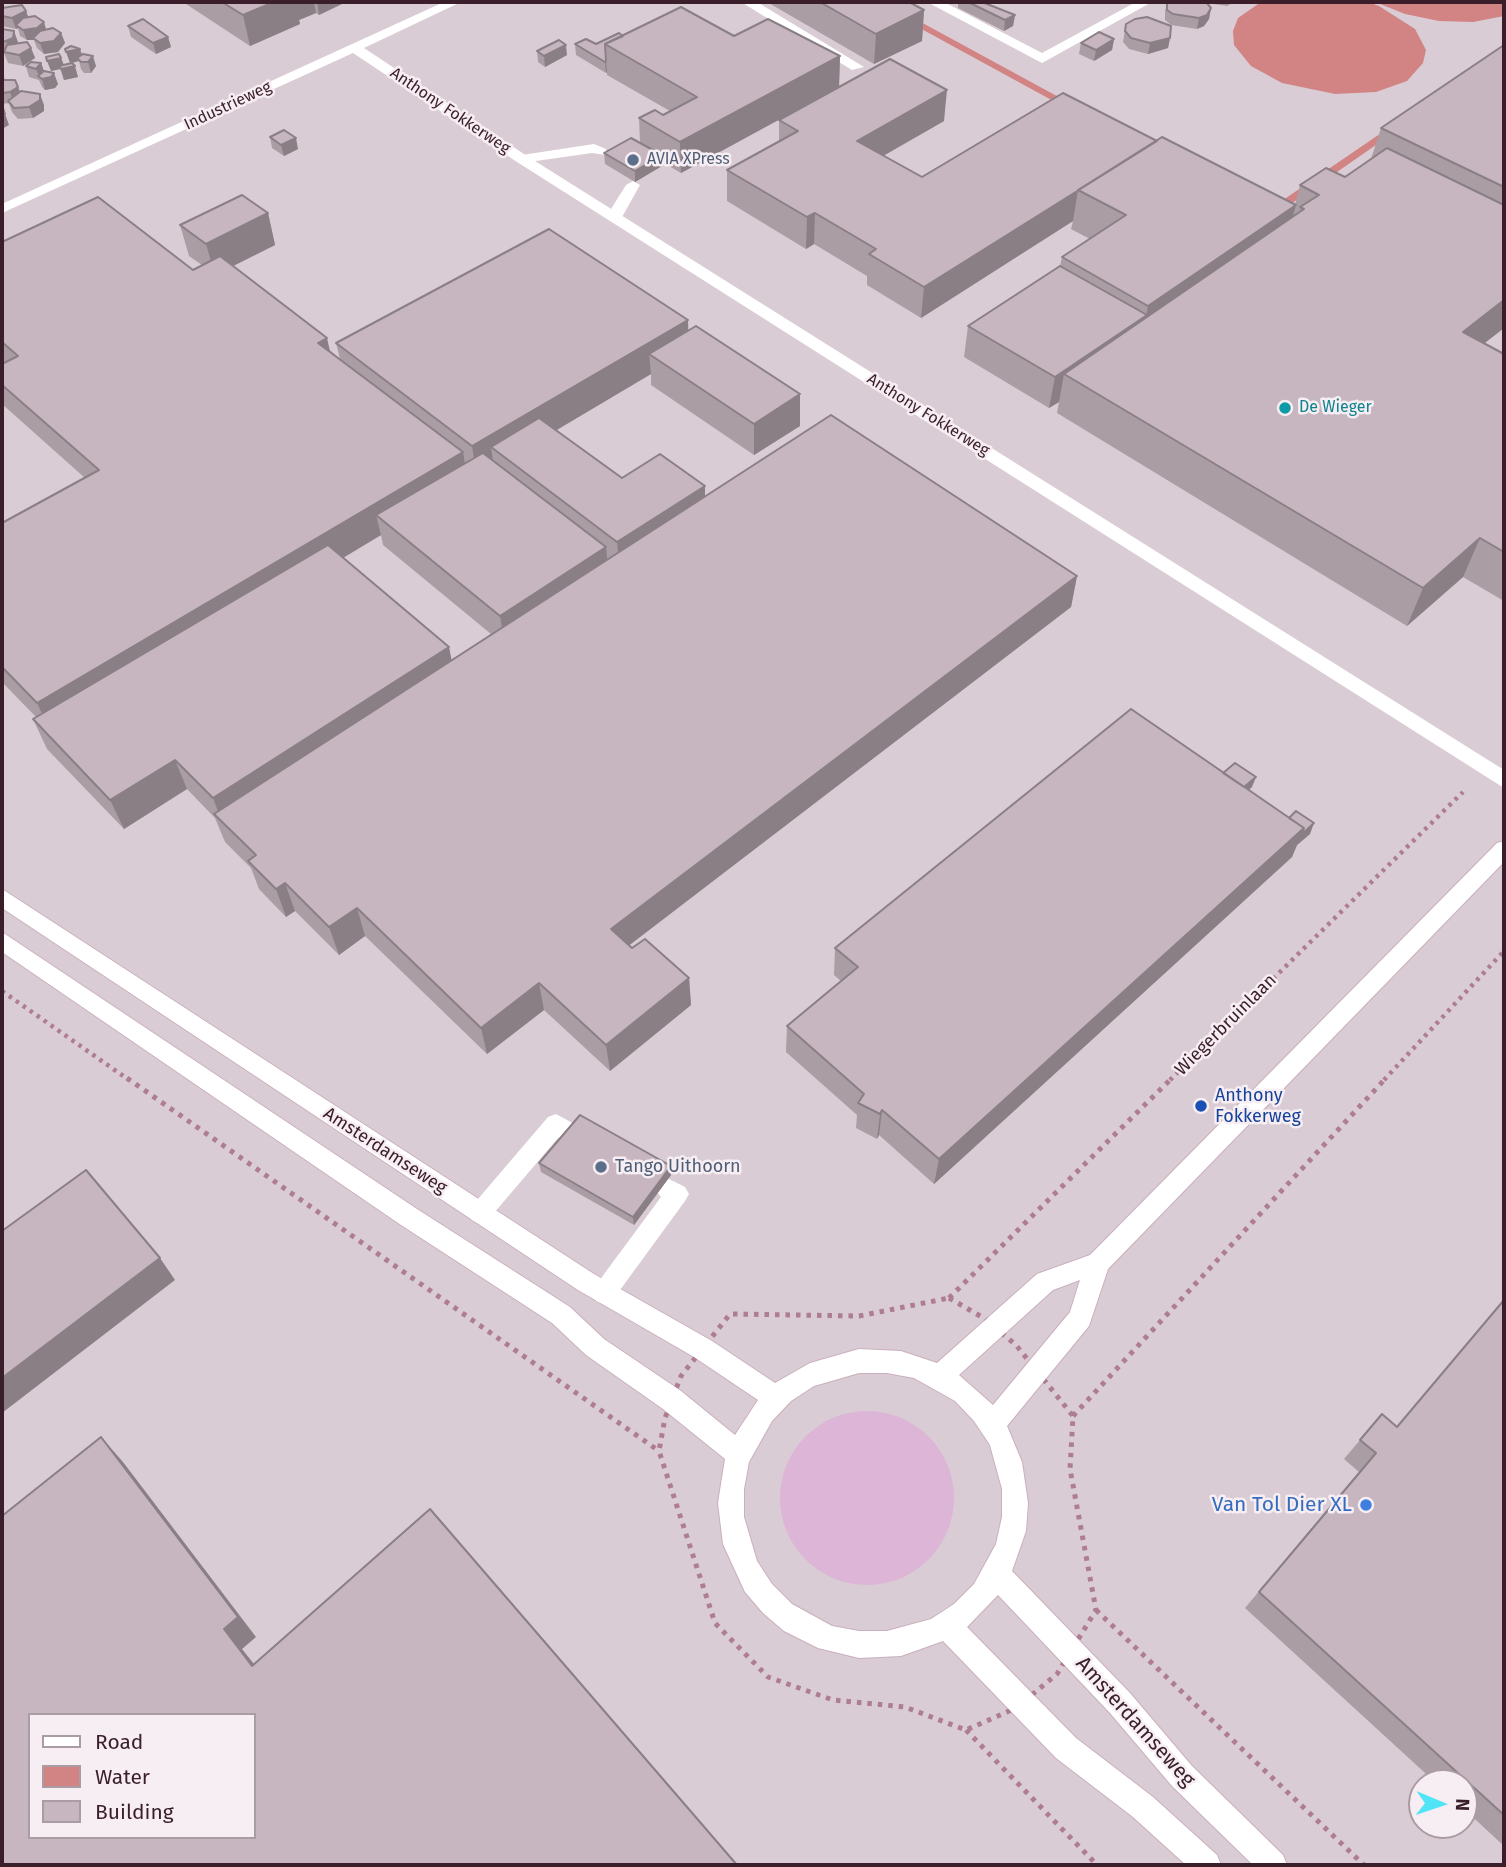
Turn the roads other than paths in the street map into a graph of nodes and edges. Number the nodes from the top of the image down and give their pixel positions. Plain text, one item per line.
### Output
1 (454, 2) edge
2 (748, 2) edge
3 (934, 2) edge
4 (1145, 2) edge
5 (354, 48) junction
6 (857, 66) dead end
7 (601, 152) edge
8 (522, 159) junction
9 (633, 185) edge
10 (2, 209) edge
11 (614, 217) junction
12 (1504, 780) edge
13 (1504, 849) edge
14 (2, 897) edge
15 (2, 941) edge
16 (570, 1133) edge
17 (665, 1187) edge
18 (480, 1213) junction
19 (1098, 1263) junction
20 (604, 1293) junction
21 (938, 1378) junction
22 (773, 1396) junction
23 (991, 1427) junction
24 (737, 1454) junction
25 (999, 1577) junction
26 (949, 1628) junction
27 (1207, 1865) edge
28 (1273, 1865) edge

1 - 5 street, Industrieweg
2 - 6 street
3 - 4 street
5 - 8 street, Anthony Fokkerweg
5 - 10 street, Industrieweg
7 - 8 street
8 - 11 street, Anthony Fokkerweg
9 - 11 street
11 - 12 street, Anthony Fokkerweg
13 - 19 street
14 - 18 street, Amsterdamseweg
15 - 24 street
16 - 18 street
17 - 20 street
18 - 20 street, Amsterdamseweg
19 - 21 street
19 - 23 street
20 - 22 street, Amsterdamseweg
21 - 22 street
21 - 23 street
22 - 24 street
23 - 25 street
24 - 26 street
25 - 26 street
25 - 28 street, Amsterdamseweg
26 - 27 street

